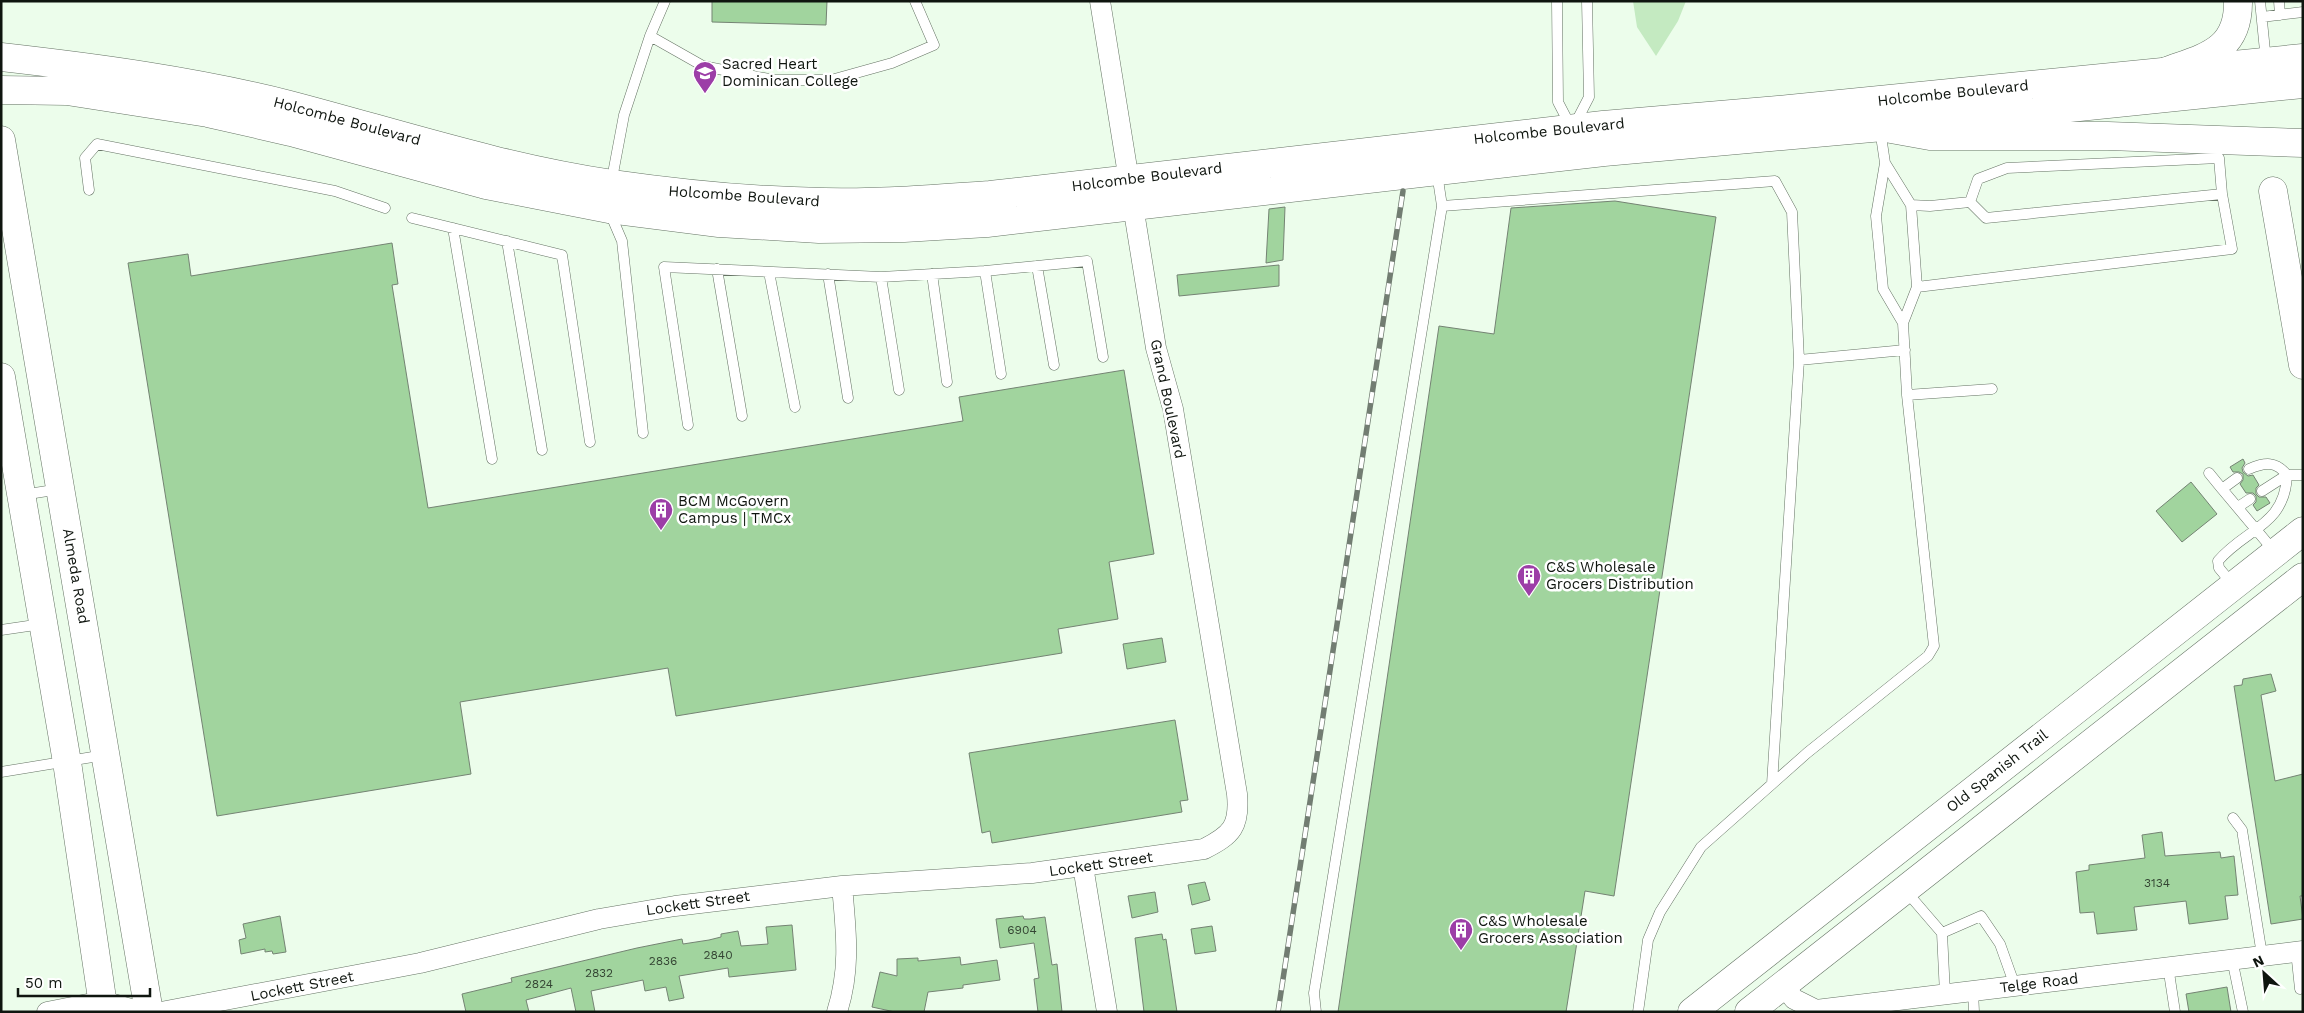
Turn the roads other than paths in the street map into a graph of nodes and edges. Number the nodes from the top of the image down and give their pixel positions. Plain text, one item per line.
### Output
1 (665, 1) edge
2 (915, 1) edge
3 (1100, 1) edge
4 (1556, 1) edge
5 (1587, 1) edge
6 (2238, 1) edge
7 (2260, 1) edge
8 (2278, 1) edge
9 (2303, 12) edge
10 (2280, 15) junction
11 (2262, 17) junction
12 (650, 36) junction
13 (1, 57) edge
14 (2303, 58) edge
15 (2266, 62) junction
16 (2166, 72) junction
17 (2303, 84) edge
18 (1, 90) edge
19 (1901, 117) junction
20 (1, 140) edge
21 (1573, 142) junction
22 (2303, 143) edge
23 (1884, 163) junction
24 (1437, 172) junction
25 (1129, 179) junction
26 (89, 190) dead end
27 (2273, 191) dead end
28 (2222, 194) junction
29 (610, 196) junction
30 (1970, 202) junction
31 (1911, 205) junction
32 (1133, 206) junction
33 (1442, 206) junction
34 (386, 208) dead end
35 (412, 218) dead end
36 (453, 228) junction
37 (507, 241) junction
38 (1036, 266) junction
39 (717, 269) junction
40 (985, 271) junction
41 (769, 272) junction
42 (828, 274) junction
43 (932, 274) junction
44 (881, 277) junction
45 (1917, 287) junction
46 (1904, 323) junction
47 (1905, 350) junction
48 (1102, 357) dead end
49 (1799, 360) junction
50 (1054, 365) dead end
51 (2303, 365) edge
52 (1001, 374) dead end
53 (1, 377) edge
54 (947, 382) dead end
55 (899, 390) dead end
56 (1992, 390) dead end
57 (1907, 395) junction
58 (848, 398) dead end
59 (796, 407) dead end
60 (742, 416) dead end
61 (688, 425) dead end
62 (643, 433) dead end
63 (590, 442) dead end
64 (542, 450) dead end
65 (492, 459) dead end
66 (2249, 469) dead end
67 (2209, 473) dead end
68 (2287, 475) junction
69 (2303, 475) edge
70 (2236, 478) dead end
71 (2222, 488) junction
72 (61, 489) junction
73 (2262, 490) dead end
74 (21, 495) junction
75 (2250, 499) dead end
76 (2238, 507) junction
77 (2256, 529) junction
78 (2303, 531) edge
79 (2275, 552) junction
80 (2303, 577) edge
81 (2233, 585) junction
82 (43, 624) junction
83 (1, 630) edge
84 (2107, 685) junction
85 (2129, 712) junction
86 (106, 755) junction
87 (67, 762) junction
88 (1, 772) edge
89 (1772, 784) junction
90 (2233, 818) dead end
91 (1234, 826) joint
92 (1887, 858) junction
93 (1083, 866) junction
94 (842, 886) junction
95 (1907, 888) junction
96 (1942, 933) junction
97 (2300, 951) edge
98 (2262, 956) junction
99 (2232, 959) junction
100 (2168, 966) junction
101 (1728, 983) junction
102 (1783, 985) junction
103 (2015, 986) junction
104 (2300, 989) dead end
105 (1972, 990) junction
106 (1945, 994) junction
107 (103, 1006) edge
108 (1637, 1011) edge
109 (1750, 1011) edge
110 (1816, 1011) edge
111 (47, 1012) edge
112 (142, 1012) edge
113 (149, 1012) edge
114 (161, 1012) edge
115 (837, 1012) edge
116 (1106, 1012) edge
117 (1316, 1012) edge
118 (1692, 1012) edge
119 (1974, 1012) edge
120 (2175, 1012) edge
121 (2243, 1012) edge

1 - 12 lane
2 - 12 lane
3 - 25 street, Grand Boulevard
4 - 21 lane
5 - 21 lane
6 - 16 main road
7 - 11 lane
8 - 10 lane
9 - 10 lane
10 - 11 lane
11 - 15 lane
12 - 29 lane
13 - 29 main road, Holcombe Boulevard
14 - 15 main road, Holcombe Boulevard
15 - 16 main road, Holcombe Boulevard
16 - 19 main road, Holcombe Boulevard
17 - 19 main road, Holcombe Boulevard
18 - 29 main road, Holcombe Boulevard
19 - 21 main road, Holcombe Boulevard
19 - 21 main road, Holcombe Boulevard
19 - 22 main road
19 - 23 lane
20 - 72 main road, Almeda Road
21 - 24 main road, Holcombe Boulevard
21 - 25 main road, Holcombe Boulevard
23 - 31 lane
23 - 46 lane
24 - 32 main road, Holcombe Boulevard
24 - 33 lane
25 - 29 main road, Holcombe Boulevard
25 - 32 street, Grand Boulevard
26 - 34 lane
27 - 51 main road
28 - 30 lane
28 - 30 lane
28 - 45 lane
29 - 32 main road, Holcombe Boulevard
29 - 62 lane
30 - 31 lane
31 - 45 lane
32 - 91 street, Grand Boulevard
33 - 49 lane
33 - 117 lane
35 - 36 lane
36 - 37 lane
36 - 65 lane
37 - 63 lane
37 - 64 lane
38 - 40 lane
38 - 48 lane
38 - 50 lane
39 - 41 lane
39 - 60 lane
39 - 61 lane
40 - 43 lane
40 - 52 lane
41 - 42 lane
41 - 59 lane
42 - 44 lane
42 - 58 lane
43 - 44 lane
43 - 54 lane
44 - 55 lane
45 - 46 lane
46 - 47 lane
47 - 49 lane
47 - 57 lane
49 - 89 lane
53 - 74 main road
56 - 57 lane
57 - 89 lane
66 - 68 lane
67 - 71 lane
68 - 69 lane
68 - 73 lane
68 - 77 lane
70 - 71 lane
71 - 76 lane
72 - 74 lane
72 - 86 main road, Almeda Road
74 - 82 main road
75 - 76 lane
76 - 77 lane
77 - 79 lane
77 - 81 lane
78 - 79 main road, Old Spanish Trail
79 - 81 main road, Old Spanish Trail
80 - 85 main road
81 - 84 main road, Old Spanish Trail
82 - 83 lane
82 - 87 main road
84 - 85 main road
84 - 92 main road, Old Spanish Trail
85 - 95 main road
86 - 87 lane
86 - 113 main road, Almeda Road
87 - 88 lane
87 - 107 main road
89 - 108 lane
90 - 98 lane
91 - 93 street, Lockett Street
92 - 95 main road
92 - 101 main road, Old Spanish Trail
93 - 94 street, Lockett Street
93 - 116 street
94 - 114 street, Lockett Street
94 - 115 street
95 - 96 lane
95 - 102 main road
96 - 103 lane
96 - 106 lane
97 - 98 street, Telge Road
97 - 104 lane
98 - 99 street, Telge Road
99 - 100 street, Telge Road
99 - 121 lane
100 - 103 street, Telge Road
100 - 120 lane
101 - 109 main road
101 - 118 main road, Old Spanish Trail
102 - 109 main road
102 - 110 street, Telge Road
103 - 105 street, Telge Road
105 - 106 street, Telge Road
105 - 119 lane
106 - 110 street, Telge Road
107 - 111 street
107 - 112 street

